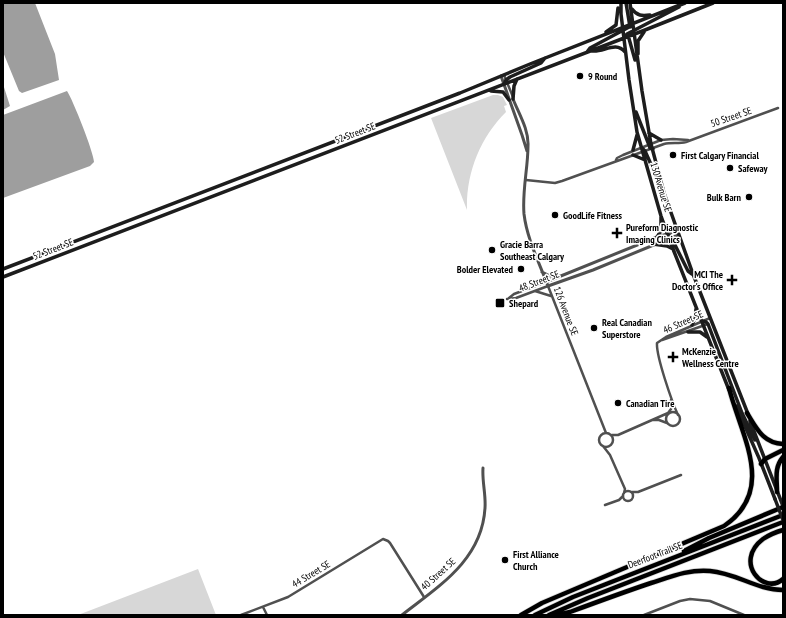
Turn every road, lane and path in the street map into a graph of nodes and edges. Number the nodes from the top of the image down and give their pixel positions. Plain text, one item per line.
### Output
1 (620, 3) edge
2 (626, 3) edge
3 (684, 3) edge
4 (713, 3) edge
5 (631, 4) edge
6 (654, 15) junction
7 (631, 25) junction
8 (645, 30) junction
9 (628, 32) junction
10 (595, 38) junction
11 (624, 38) junction
12 (592, 50) junction
13 (625, 52) junction
14 (586, 53) junction
15 (546, 58) junction
16 (638, 65) junction
17 (502, 75) junction
18 (517, 79) junction
19 (506, 82) junction
20 (486, 91) junction
21 (511, 100) junction
22 (633, 108) junction
23 (778, 108) dead end
24 (637, 132) junction
25 (649, 134) junction
26 (662, 140) junction
27 (688, 140) junction
28 (650, 144) junction
29 (641, 148) junction
30 (653, 149) junction
31 (633, 150) junction
32 (644, 152) junction
33 (633, 155) junction
34 (645, 160) junction
35 (616, 161) junction
36 (526, 180) junction
37 (664, 193) junction
38 (661, 216) junction
39 (677, 233) junction
40 (657, 237) junction
41 (669, 237) junction
42 (653, 244) junction
43 (673, 250) junction
44 (3, 269) edge
45 (542, 272) junction
46 (693, 274) junction
47 (563, 276) junction
48 (3, 277) edge
49 (546, 282) junction
50 (548, 286) junction
51 (535, 291) junction
52 (552, 296) junction
53 (696, 306) junction
54 (707, 322) junction
55 (692, 325) junction
56 (688, 332) junction
57 (662, 340) junction
58 (709, 340) junction
59 (728, 388) junction
60 (672, 398) junction
61 (668, 413) junction
62 (747, 413) junction
63 (678, 415) junction
64 (652, 421) junction
65 (668, 424) junction
66 (605, 433) junction
67 (612, 435) junction
68 (618, 435) junction
69 (613, 441) junction
70 (783, 444) edge
71 (603, 446) junction
72 (609, 446) junction
73 (760, 448) junction
74 (783, 450) edge
75 (610, 455) junction
76 (783, 457) edge
77 (765, 459) junction
78 (761, 464) junction
79 (482, 468) dead end
80 (682, 476) dead end
81 (631, 492) junction
82 (638, 492) junction
83 (777, 492) junction
84 (624, 494) junction
85 (633, 497) junction
86 (605, 505) dead end
87 (783, 507) edge
88 (783, 515) edge
89 (783, 521) edge
90 (783, 530) edge
91 (663, 562) junction
92 (783, 579) edge
93 (783, 587) edge
94 (771, 589) junction
95 (783, 590) edge
96 (424, 597) junction
97 (263, 606) junction
98 (241, 615) edge
99 (267, 615) edge
100 (402, 615) edge
101 (521, 615) edge
102 (535, 615) edge
103 (549, 615) edge
104 (557, 615) edge
105 (644, 615) edge
106 (744, 615) edge

1 - 9 main road
1 - 10 main road
2 - 7 main road
3 - 6 main road, 52 Street SE
3 - 9 main road
4 - 8 main road, 52 Street SE
5 - 6 main road
5 - 7 main road
6 - 7 main road, 52 Street SE
7 - 9 main road, 52 Street SE
7 - 9 main road
8 - 9 main road, 52 Street SE
8 - 16 main road
9 - 10 main road, 52 Street SE
9 - 11 main road
9 - 11 main road, 52 Street SE
9 - 14 main road
9 - 16 main road
10 - 15 main road, 52 Street SE
11 - 12 main road, 52 Street SE
11 - 13 main road
12 - 13 main road
12 - 14 main road, 52 Street SE
13 - 22 main road
14 - 18 main road, 52 Street SE
15 - 17 main road, 52 Street SE
15 - 19 main road
16 - 25 main road
17 - 19 street, 126 Avenue SE
17 - 44 main road, 52 Street SE
18 - 19 main road, 52 Street SE
18 - 21 main road
19 - 20 main road, 52 Street SE
19 - 21 street, 126 Avenue SE
20 - 21 main road
20 - 48 main road, 52 Street SE
21 - 36 street, 126 Avenue SE
22 - 24 main road
22 - 28 main road
23 - 27 street, 50 Street SE
24 - 29 main road
24 - 31 main road
25 - 26 main road
25 - 28 main road
26 - 27 street, 50 Street SE
26 - 28 street, 50 Street SE
27 - 30 street, 50 Street SE
28 - 29 street, 50 Street SE
28 - 30 main road
29 - 31 street, 50 Street SE
29 - 32 main road
30 - 32 street, 50 Street SE
30 - 37 main road, 130 Avenue SE
31 - 35 street, 50 Street SE
32 - 33 street, 50 Street SE
32 - 34 main road, 130 Avenue SE
32 - 37 main road
33 - 34 main road
33 - 35 street, 50 Street SE
34 - 38 main road, 130 Avenue SE
35 - 36 street, 50 Street SE
36 - 45 street, 126 Avenue SE
37 - 39 main road, 130 Avenue SE
38 - 40 main road
38 - 41 main road, 130 Avenue SE
39 - 41 street, 48 Street SE
39 - 46 main road, 130 Avenue SE
40 - 41 street, 48 Street SE
40 - 47 street, 48 Street SE
41 - 42 street, 48 Street SE
41 - 43 main road, 130 Avenue SE
41 - 46 main road
42 - 43 main road
42 - 50 street, 48 Street SE
43 - 53 main road, 130 Avenue SE
45 - 47 street
45 - 49 street, 126 Avenue SE
46 - 54 main road, 130 Avenue SE
47 - 49 street, 48 Street SE
49 - 50 street, 126 Avenue SE
49 - 51 street, 48 Street SE
50 - 51 street, 48 Street SE
50 - 52 street, 126 Avenue SE
51 - 52 street
52 - 66 street, 126 Avenue SE
53 - 54 main road, 130 Avenue SE
53 - 55 main road
54 - 55 street, 46 Street SE
54 - 56 street, 46 Street SE
54 - 58 main road, 130 Avenue SE
54 - 62 main road, 130 Avenue SE
54 - 73 main road
55 - 57 street, 46 Street SE
56 - 57 street, 46 Street SE
56 - 58 main road
57 - 60 street, 46 Street SE
58 - 59 main road, 130 Avenue SE
59 - 78 main road, 130 Avenue SE
59 - 101 highway
60 - 61 street
60 - 63 street
61 - 63 street
61 - 64 street
61 - 65 street
62 - 70 highway
62 - 73 main road, 130 Avenue SE
63 - 65 street
64 - 65 street
64 - 68 street
66 - 67 street
66 - 71 street
67 - 68 street
67 - 69 street
68 - 69 street
69 - 72 street
71 - 72 street
71 - 75 street
72 - 75 street
73 - 77 main road, 130 Avenue SE
74 - 77 highway
75 - 84 street
76 - 83 highway
77 - 78 highway
77 - 83 main road, 130 Avenue SE
78 - 89 main road, 130 Avenue SE, bridge
79 - 96 street, 40 Street SE
80 - 82 street
81 - 82 street
81 - 84 street
81 - 85 street
82 - 85 street
83 - 87 main road, 130 Avenue SE
84 - 85 street
84 - 86 street
87 - 91 highway
88 - 91 highway, Deerfoot Trail SE
89 - 103 highway, Deerfoot Trail SE
90 - 92 highway
91 - 102 highway, Deerfoot Trail SE
93 - 94 highway
94 - 95 highway
94 - 104 highway
96 - 97 street, 44 Street SE
96 - 100 street, 40 Street SE
97 - 98 street, 44 Street SE
97 - 99 street
105 - 106 street

